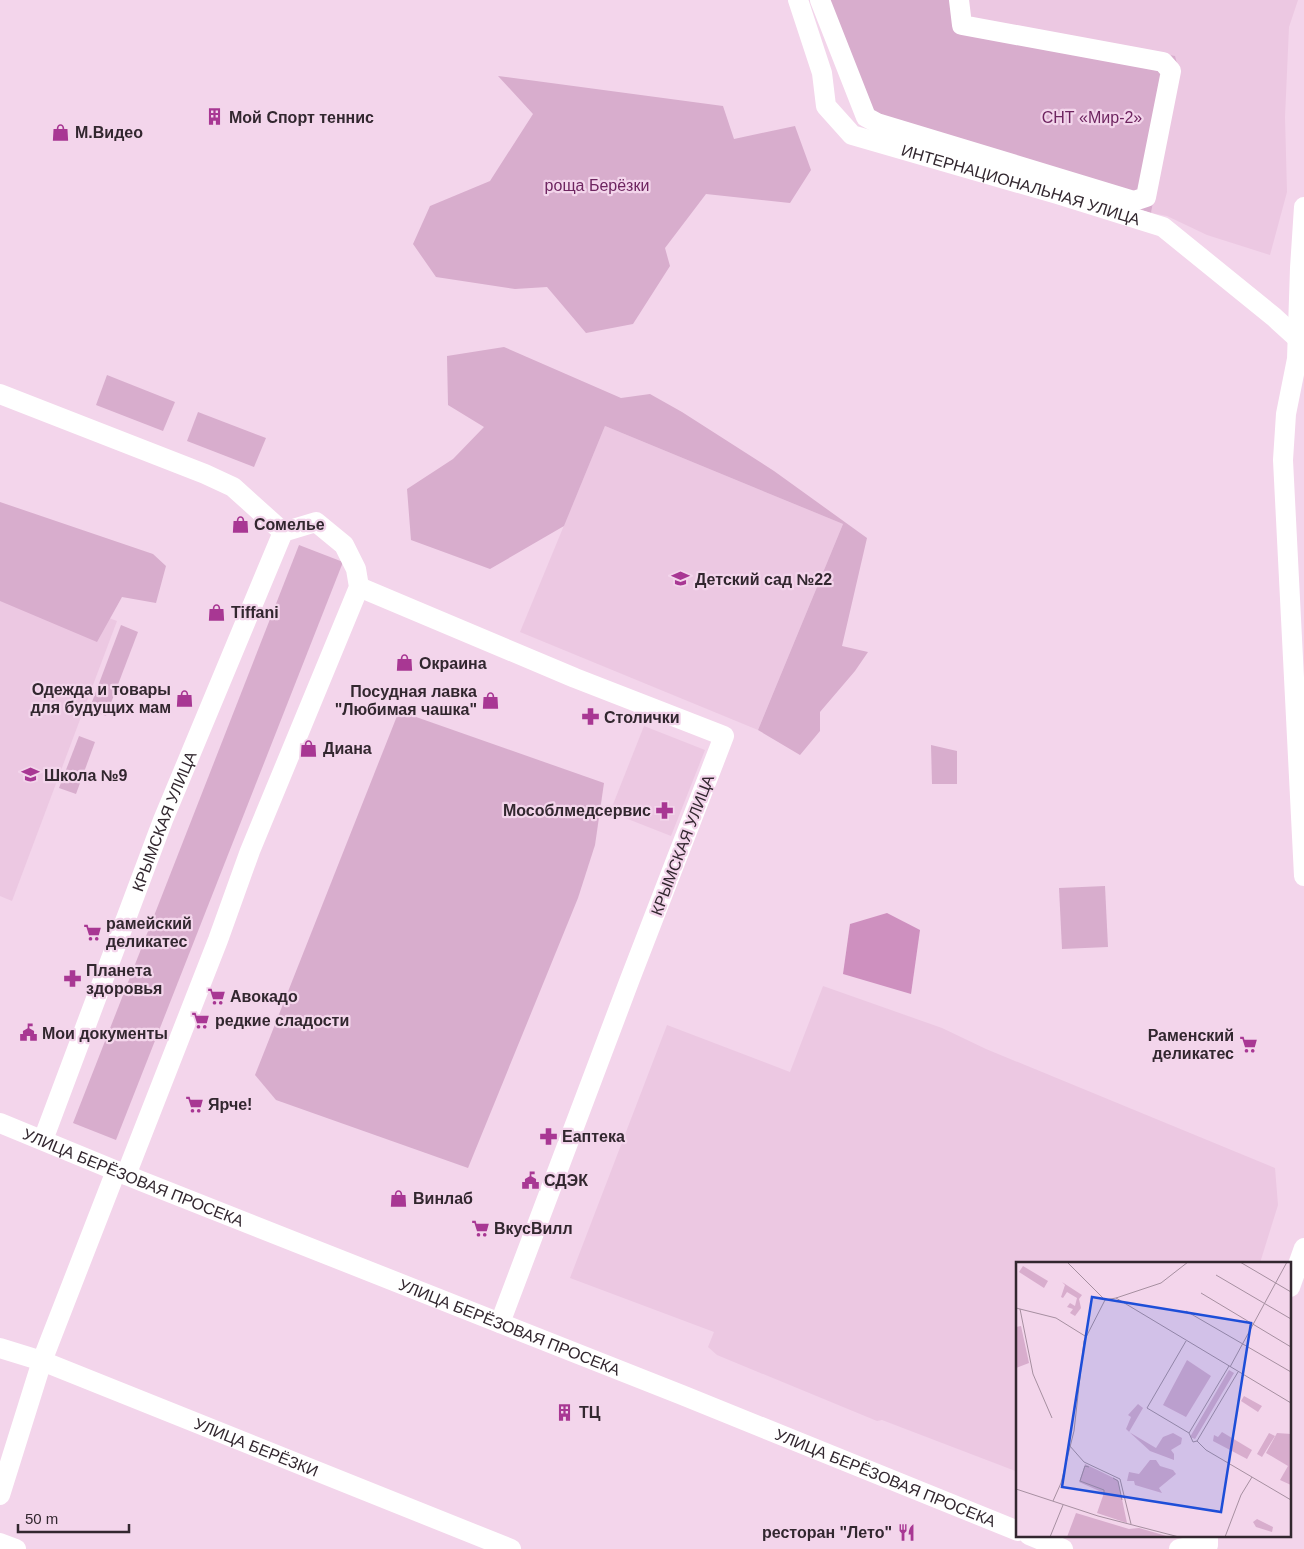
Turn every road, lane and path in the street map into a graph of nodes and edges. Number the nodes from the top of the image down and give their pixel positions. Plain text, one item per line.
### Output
1 (798, 0) edge
2 (820, 0) edge
3 (959, 0) edge
4 (1304, 207) edge
5 (1298, 339) junction
6 (0, 394) edge
7 (283, 532) junction
8 (359, 587) junction
9 (1304, 876) edge
10 (0, 1123) edge
11 (43, 1140) junction
12 (121, 1173) junction
13 (1304, 1248) edge
14 (1292, 1281) edge
15 (500, 1323) junction
16 (0, 1348) edge
17 (42, 1361) junction
18 (0, 1495) edge
19 (1016, 1530) edge
20 (1031, 1536) edge
21 (0, 1543) edge
22 (16, 1549) edge
23 (511, 1549) edge
24 (1062, 1549) edge

1 - 5 street, ИНТЕРНАЦИОНАЛЬНАЯ УЛИЦА
2 - 3 street
4 - 5 street
5 - 9 street
6 - 7 street
7 - 8 street
7 - 11 street, КРЫМСКАЯ УЛИЦА
8 - 12 street
8 - 15 street, КРЫМСКАЯ УЛИЦА
10 - 11 street, УЛИЦА БЕРЁЗОВАЯ ПРОСЕКА
11 - 12 street, УЛИЦА БЕРЁЗОВАЯ ПРОСЕКА
12 - 15 street, УЛИЦА БЕРЁЗОВАЯ ПРОСЕКА
12 - 17 street
13 - 14 street
15 - 19 street, УЛИЦА БЕРЁЗОВАЯ ПРОСЕКА
16 - 17 street, УЛИЦА БЕРЁЗКИ
17 - 18 street
17 - 23 street, УЛИЦА БЕРЁЗКИ
20 - 24 street
21 - 22 street

